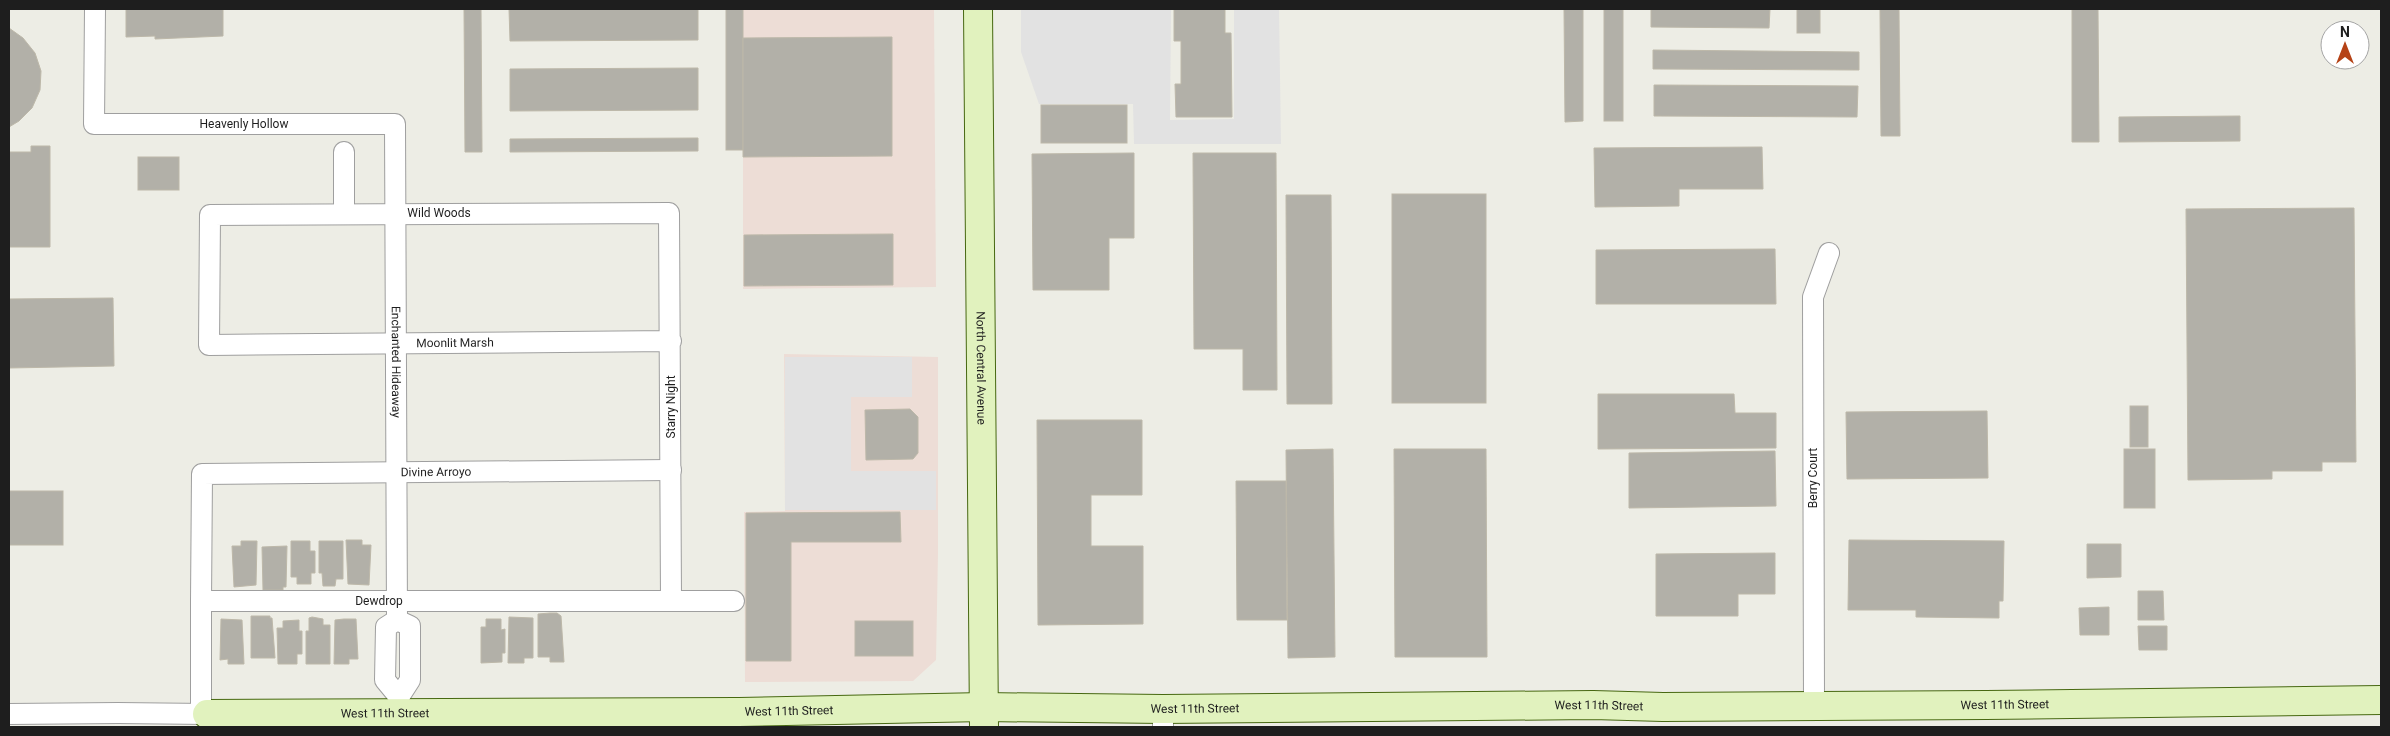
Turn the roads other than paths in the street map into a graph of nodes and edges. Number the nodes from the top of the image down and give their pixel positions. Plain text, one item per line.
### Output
1 (95, 9) edge
2 (978, 9) edge
3 (395, 124) joint
4 (344, 152) dead end
5 (344, 213) junction
6 (397, 213) junction
7 (669, 213) joint
8 (1830, 253) dead end
9 (671, 341) junction
10 (396, 344) junction
11 (209, 345) joint
12 (671, 470) junction
13 (396, 473) junction
14 (671, 600) junction
15 (734, 600) dead end
16 (201, 601) junction
17 (398, 610) junction
18 (385, 652) junction
19 (410, 652) junction
20 (2381, 700) edge
21 (399, 705) junction
22 (1814, 705) junction
23 (9, 714) edge
24 (204, 714) junction
25 (984, 717) edge
26 (1163, 718) edge

1 - 3 street, Heavenly Hollow
2 - 25 street, North Central Avenue
3 - 6 street, Enchanted Hideaway
4 - 5 street
5 - 6 street, Wild Woods
5 - 11 street, Wild Woods
6 - 7 street, Wild Woods
6 - 10 street, Enchanted Hideaway
7 - 9 street, Starry Night
8 - 22 street, Berry Court
9 - 10 street, Moonlit Marsh
9 - 12 street, Starry Night
10 - 11 street, Moonlit Marsh
10 - 13 street, Enchanted Hideaway
12 - 13 street, Divine Arroyo
12 - 14 street, Starry Night
13 - 16 street, Divine Arroyo
13 - 17 street, Enchanted Hideaway
14 - 15 street, Dewdrop
14 - 17 street, Dewdrop
16 - 17 street, Dewdrop
16 - 24 street
17 - 18 street
17 - 19 street
18 - 19 street
18 - 21 street
19 - 21 street
20 - 22 street, West 11th Street
21 - 24 street, West 11th Street
21 - 25 street, West 11th Street
22 - 26 street, West 11th Street
23 - 24 street, West 11th Street
25 - 26 street, West 11th Street

